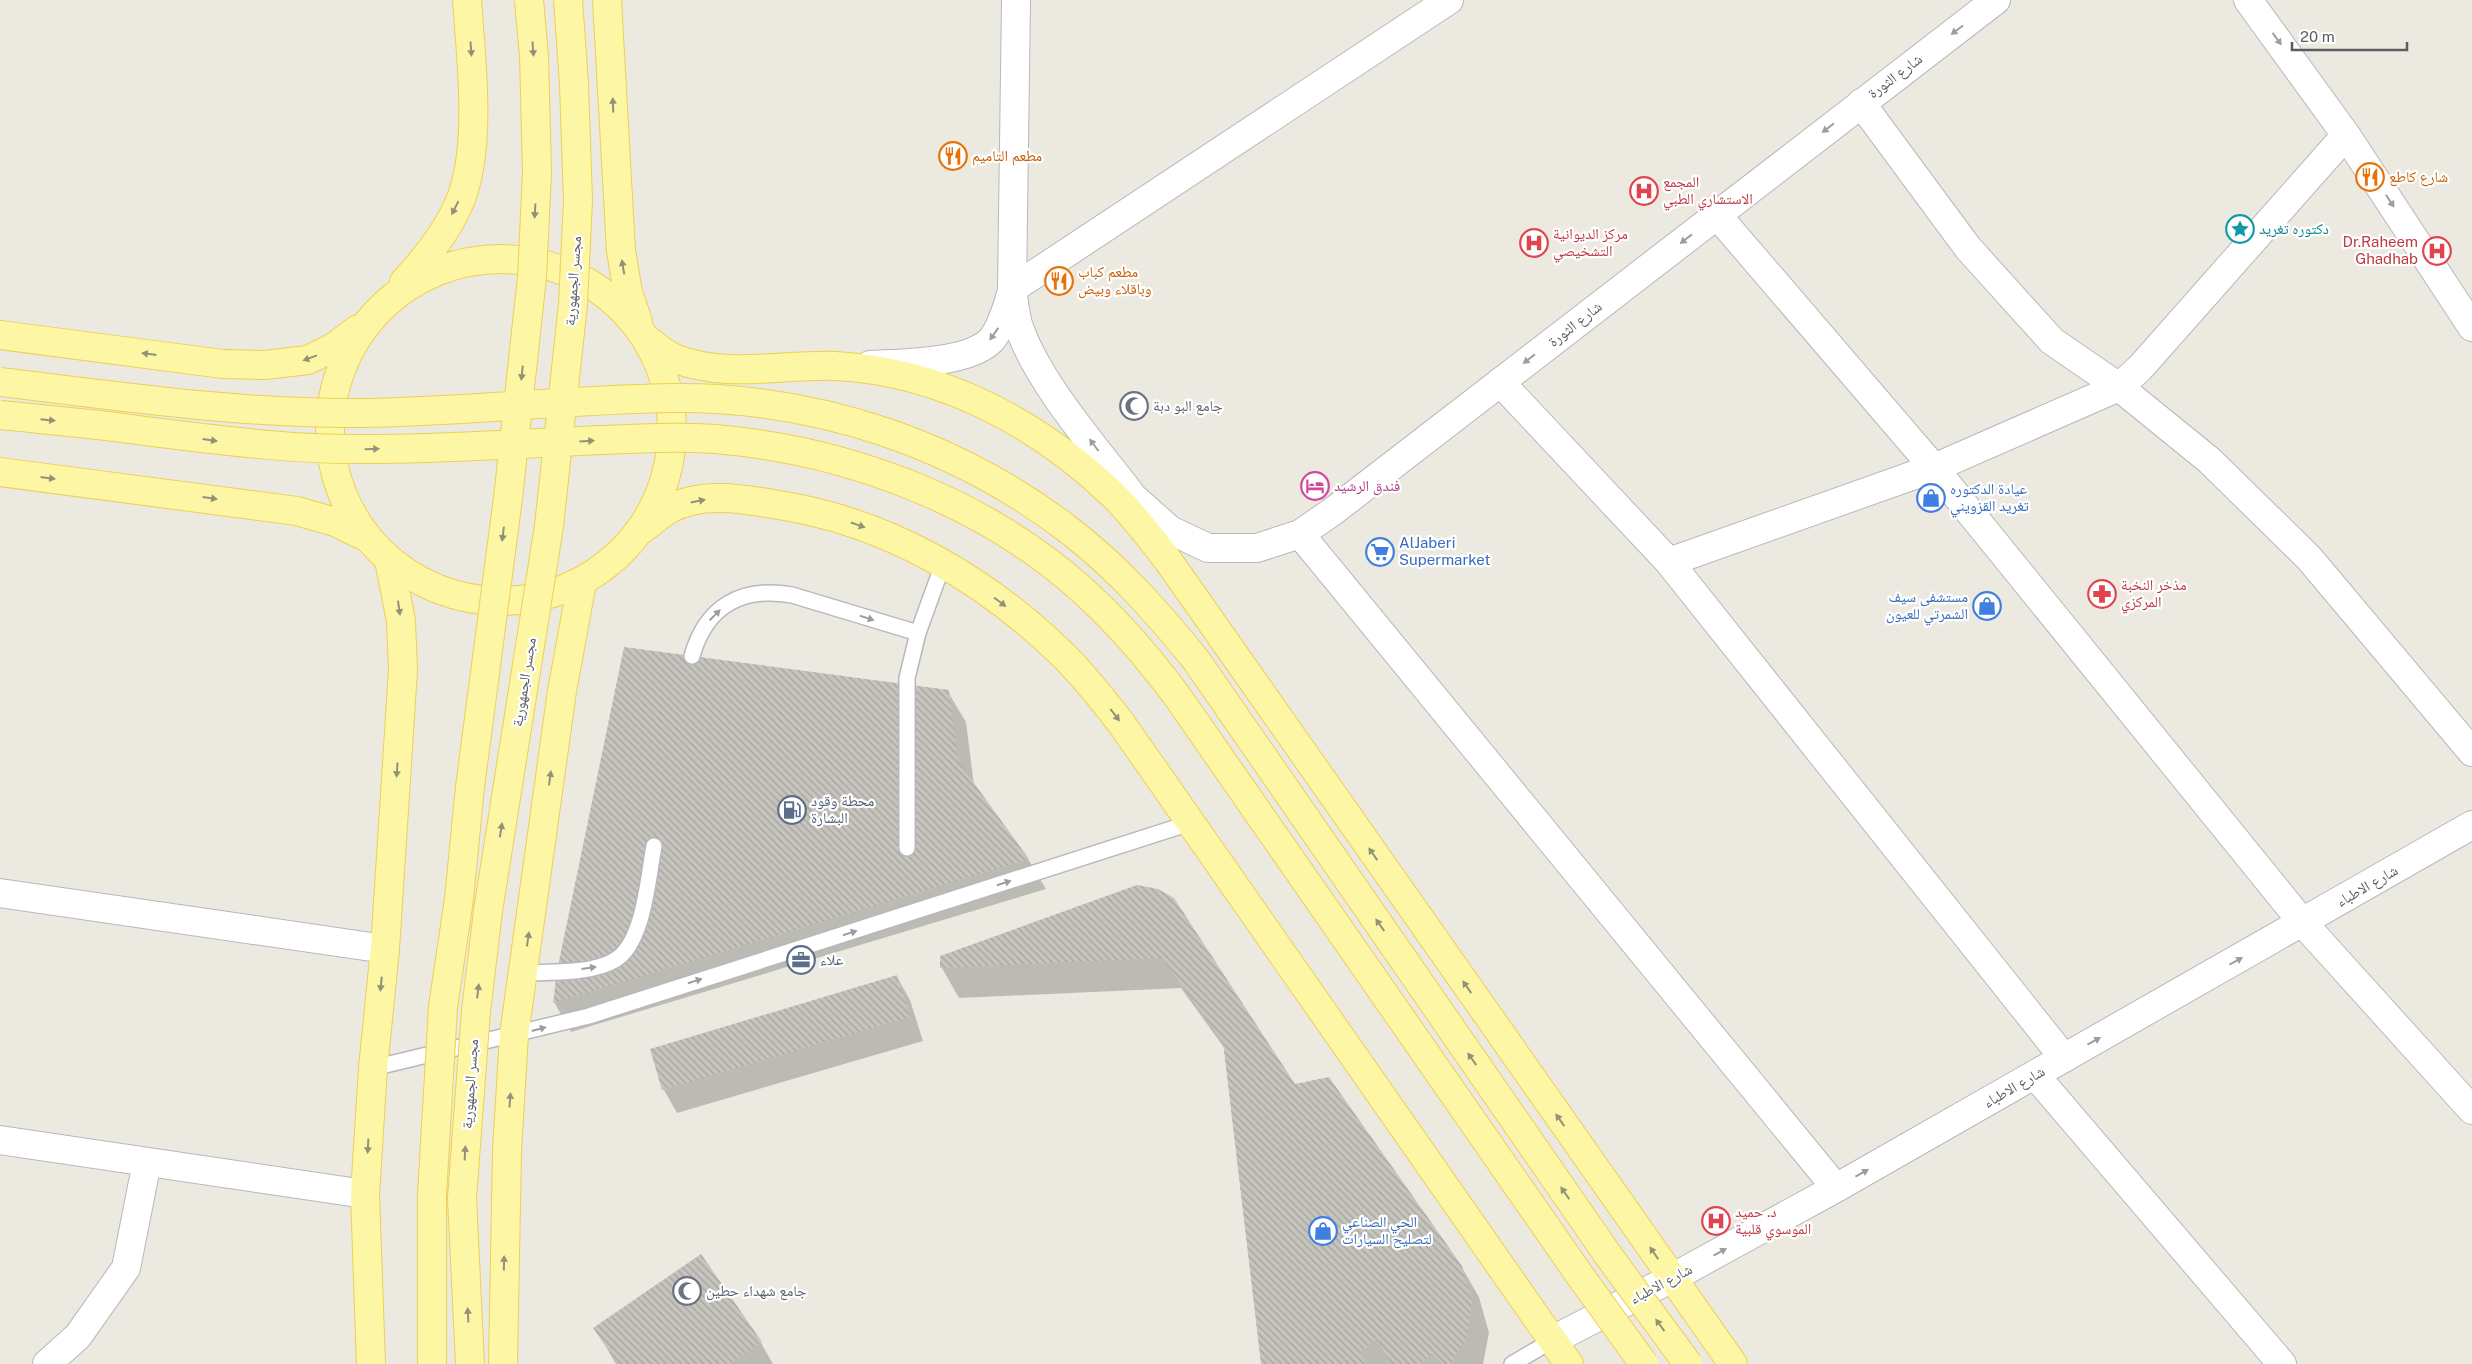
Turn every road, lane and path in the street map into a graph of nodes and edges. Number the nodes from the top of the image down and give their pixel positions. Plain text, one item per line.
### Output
1 (467, 0) edge
2 (529, 0) edge
3 (568, 0) edge
4 (607, 0) edge
5 (1016, 0) edge
6 (1450, 0) edge
7 (1996, 0) edge
8 (2248, 0) edge
9 (1861, 103) junction
10 (2346, 135) junction
11 (1717, 215) junction
12 (1012, 290) junction
13 (387, 300) junction
14 (366, 324) junction
15 (2472, 327) edge
16 (643, 334) junction
17 (0, 335) edge
18 (834, 366) junction
19 (0, 382) edge
20 (1500, 382) junction
21 (2119, 387) junction
22 (0, 415) edge
23 (1079, 465) junction
24 (1934, 468) junction
25 (0, 472) edge
26 (1134, 498) junction
27 (640, 530) junction
28 (1300, 534) junction
29 (368, 538) junction
30 (1167, 559) junction
31 (389, 560) junction
32 (1669, 562) junction
33 (943, 564) junction
34 (582, 582) junction
35 (918, 633) junction
36 (692, 656) dead end
37 (2472, 752) edge
38 (1190, 823) junction
39 (2472, 826) edge
40 (654, 846) dead end
41 (907, 848) dead end
42 (0, 893) edge
43 (2303, 923) junction
44 (385, 949) junction
45 (523, 973) junction
46 (514, 1036) junction
47 (2064, 1058) junction
48 (372, 1068) junction
49 (2036, 1075) junction
50 (2472, 1110) edge
51 (0, 1140) edge
52 (147, 1162) junction
53 (1836, 1188) junction
54 (365, 1194) junction
55 (1672, 1278) junction
56 (1553, 1340) junction
57 (47, 1364) edge
58 (371, 1364) edge
59 (432, 1364) edge
60 (470, 1364) edge
61 (503, 1364) edge
62 (1512, 1364) edge
63 (1569, 1364) edge
64 (1644, 1364) edge
65 (1688, 1364) edge
66 (1733, 1364) edge
67 (2282, 1364) edge

1 -> 13 main road
2 -> 59 main road, bridge
60 -> 3 main road, مجسر الجمهورية, bridge
16 -> 4 main road
5 - 12 street
6 - 12 street
7 -> 9 street, شارع الثورة
8 -> 10 street
9 -> 11 street, شارع الثورة
9 - 21 street
10 -> 15 street
10 - 21 street
11 -> 20 street, شارع الثورة
11 - 24 street
12 -> 18 street
26 -> 12 street
13 - 14 main road
13 - 16 main road
14 -> 17 main road
14 - 29 main road
16 - 18 main road
16 - 27 main road
18 - 23 main road
65 -> 19 main road, bridge
20 - 28 street, شارع الثورة
20 - 32 street
21 - 24 street
21 - 37 street
22 -> 64 main road, bridge
23 - 26 street
23 - 30 main road
24 - 32 street
24 - 43 street
25 -> 29 main road
26 - 28 street, شارع الثورة
26 - 30 street
27 -> 33 main road
27 - 34 main road
28 - 53 street
29 - 31 main road
55 -> 30 main road
31 - 34 main road
31 -> 44 main road
32 - 47 street
33 - 35 lane
33 -> 38 main road
45 -> 34 main road
36 -> 35 lane
35 - 41 lane
46 -> 38 lane
38 - 56 main road
39 - 43 street, شارع الاطباء
45 -> 40 lane
42 - 44 street
47 -> 43 street, شارع الاطباء
43 - 50 street
44 -> 48 main road
45 - 46 main road
46 - 48 lane
61 -> 46 main road
47 - 49 street, شارع الاطباء
48 -> 54 main road
53 -> 49 street, شارع الاطباء
49 - 67 street
51 - 52 street
52 - 54 street
52 - 57 street
55 -> 53 street, شارع الاطباء
54 - 58 main road
55 - 56 street, شارع الاطباء
55 - 66 main road
56 - 62 lane
56 - 63 main road

